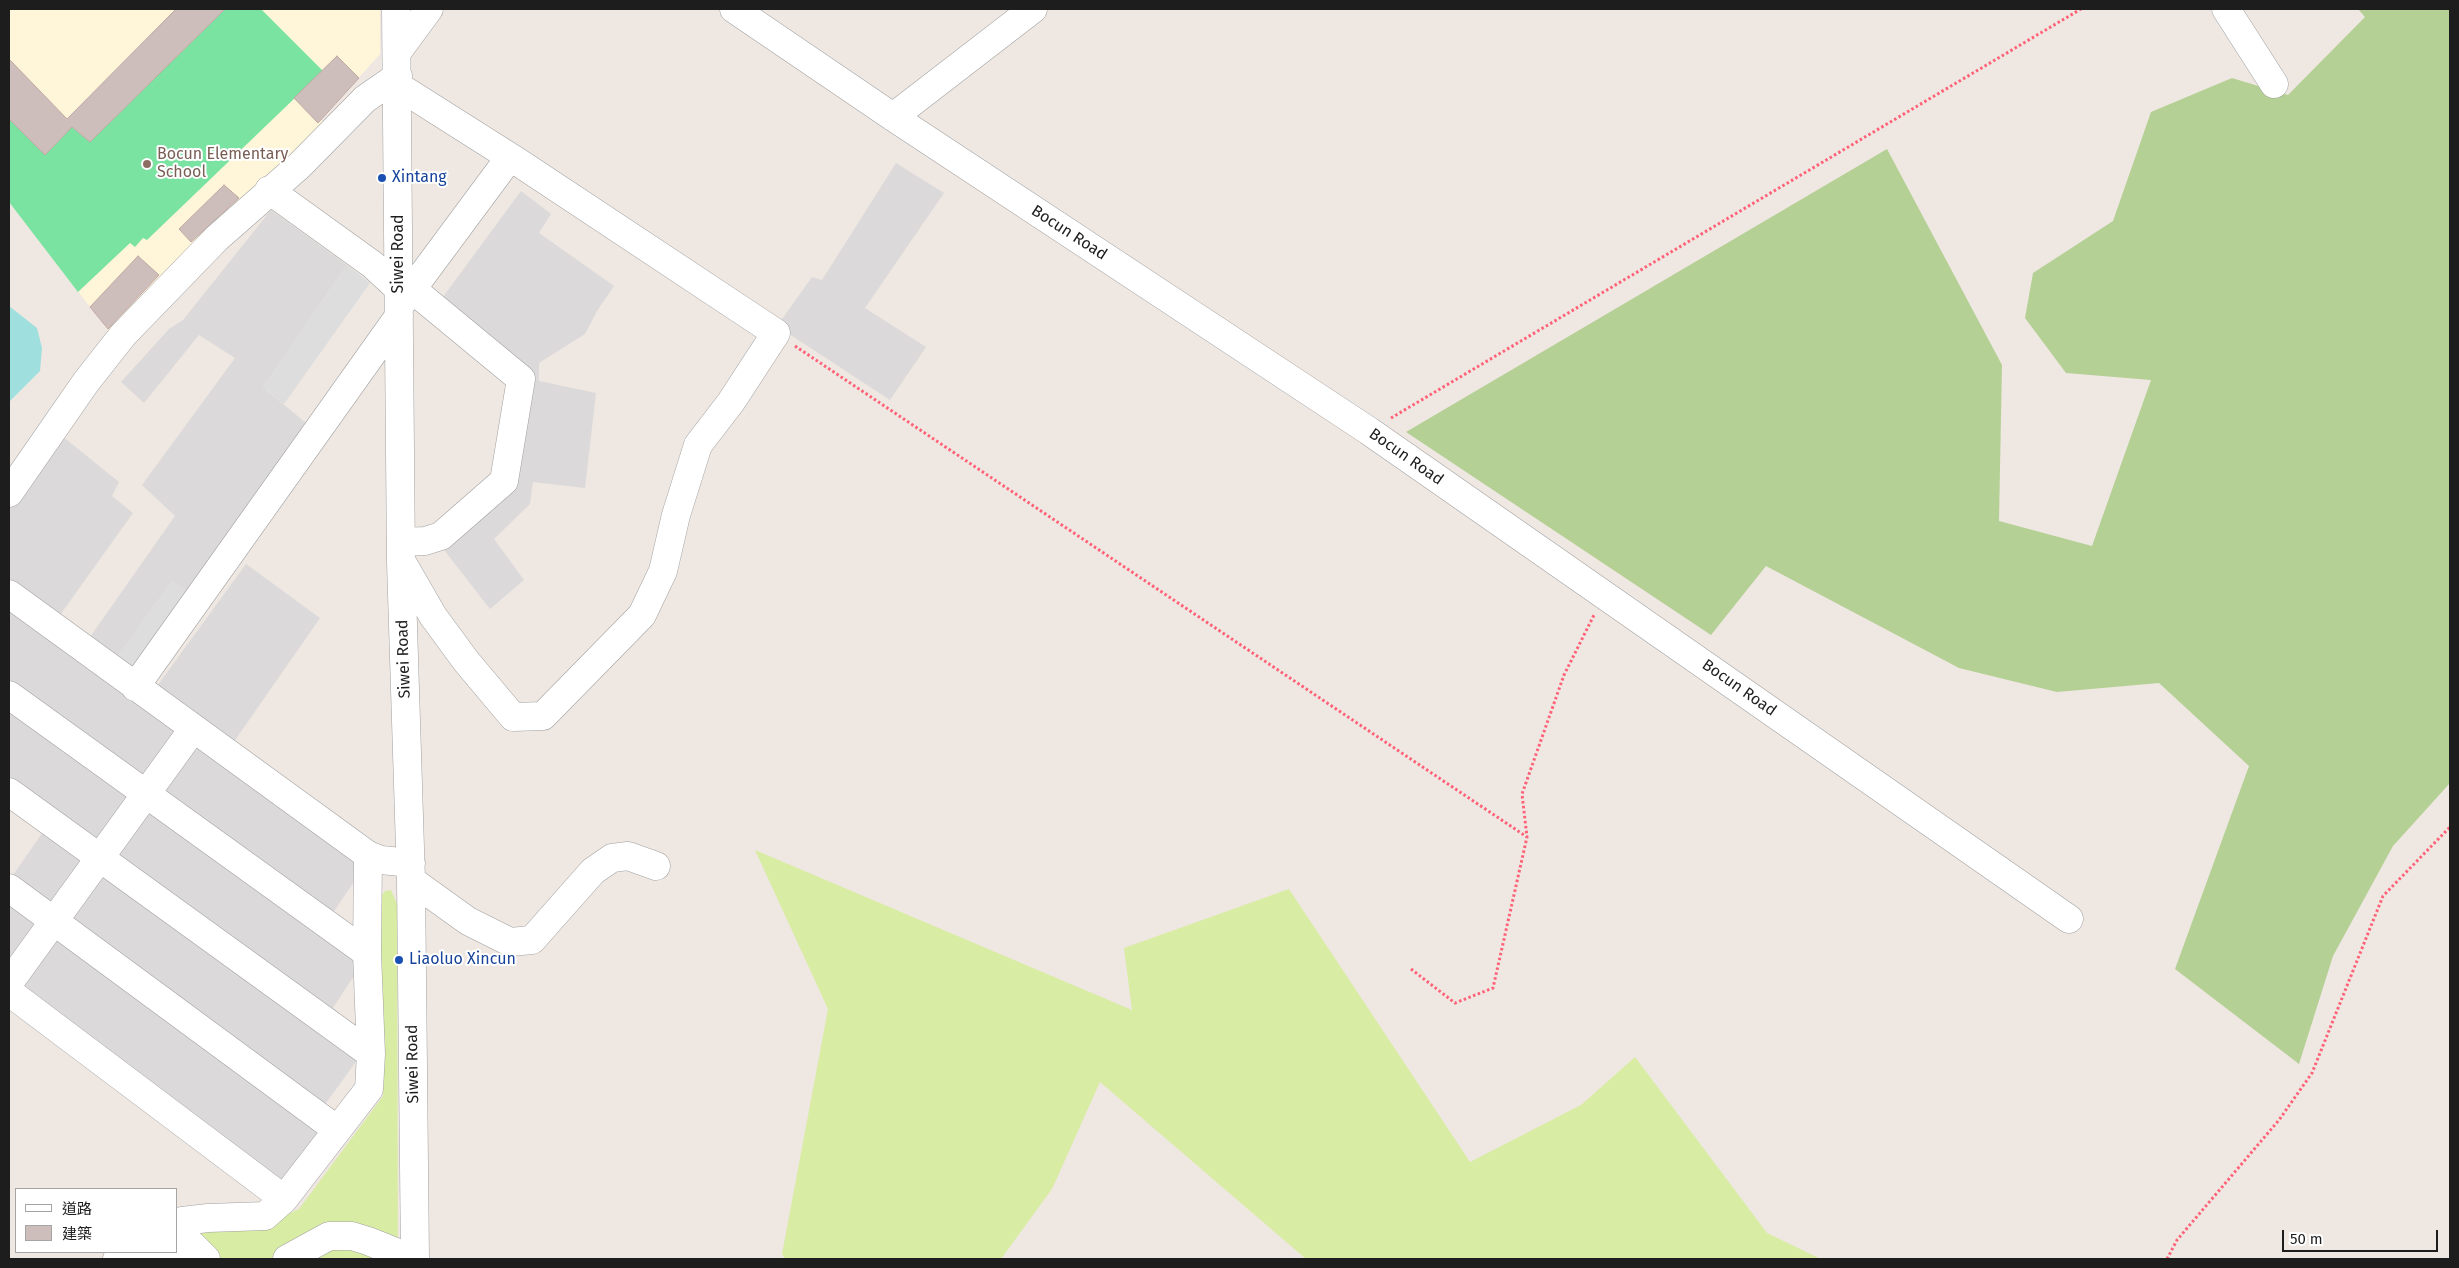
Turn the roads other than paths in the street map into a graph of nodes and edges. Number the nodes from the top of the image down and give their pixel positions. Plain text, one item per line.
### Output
1 (396, 9) edge
2 (429, 9) edge
3 (734, 9) edge
4 (1033, 9) edge
5 (2226, 9) edge
6 (398, 68) junction
7 (2274, 84) dead end
8 (893, 117) junction
9 (510, 157) junction
10 (269, 190) junction
11 (402, 300) junction
12 (9, 493) edge
13 (402, 552) junction
14 (9, 594) edge
15 (135, 687) junction
16 (9, 695) edge
17 (193, 729) junction
18 (9, 792) edge
19 (146, 793) junction
20 (368, 855) junction
21 (99, 856) junction
22 (656, 866) dead end
23 (411, 871) junction
24 (9, 888) edge
25 (2070, 919) dead end
26 (54, 920) junction
27 (367, 953) junction
28 (9, 983) edge
29 (9, 992) edge
30 (371, 1054) junction
31 (336, 1128) junction
32 (284, 1199) junction
33 (178, 1224) edge
34 (178, 1246) edge
35 (128, 1253) edge
36 (117, 1259) edge
37 (206, 1259) edge
38 (287, 1259) edge
39 (414, 1259) edge

1 - 6 street, Siwei Road
2 - 6 street
3 - 8 street, Bocun Road
4 - 8 street
5 - 7 street
6 - 9 street
6 - 10 street
6 - 11 street, Siwei Road
8 - 25 street, Bocun Road
9 - 11 street
9 - 13 street
10 - 11 street
10 - 12 street
11 - 13 street, Siwei Road
11 - 13 street
11 - 15 street
13 - 23 street, Siwei Road
14 - 15 street
15 - 17 street
16 - 19 street
17 - 19 street
17 - 20 street
18 - 21 street
19 - 21 street
19 - 27 street
20 - 23 street
20 - 27 street
21 - 26 street
21 - 30 street
22 - 23 street
23 - 39 street, Siwei Road
24 - 26 street
26 - 28 street
26 - 31 street
27 - 30 street
29 - 32 street
30 - 31 street
31 - 32 street
32 - 33 street
34 - 37 street
35 - 36 street
38 - 39 street

